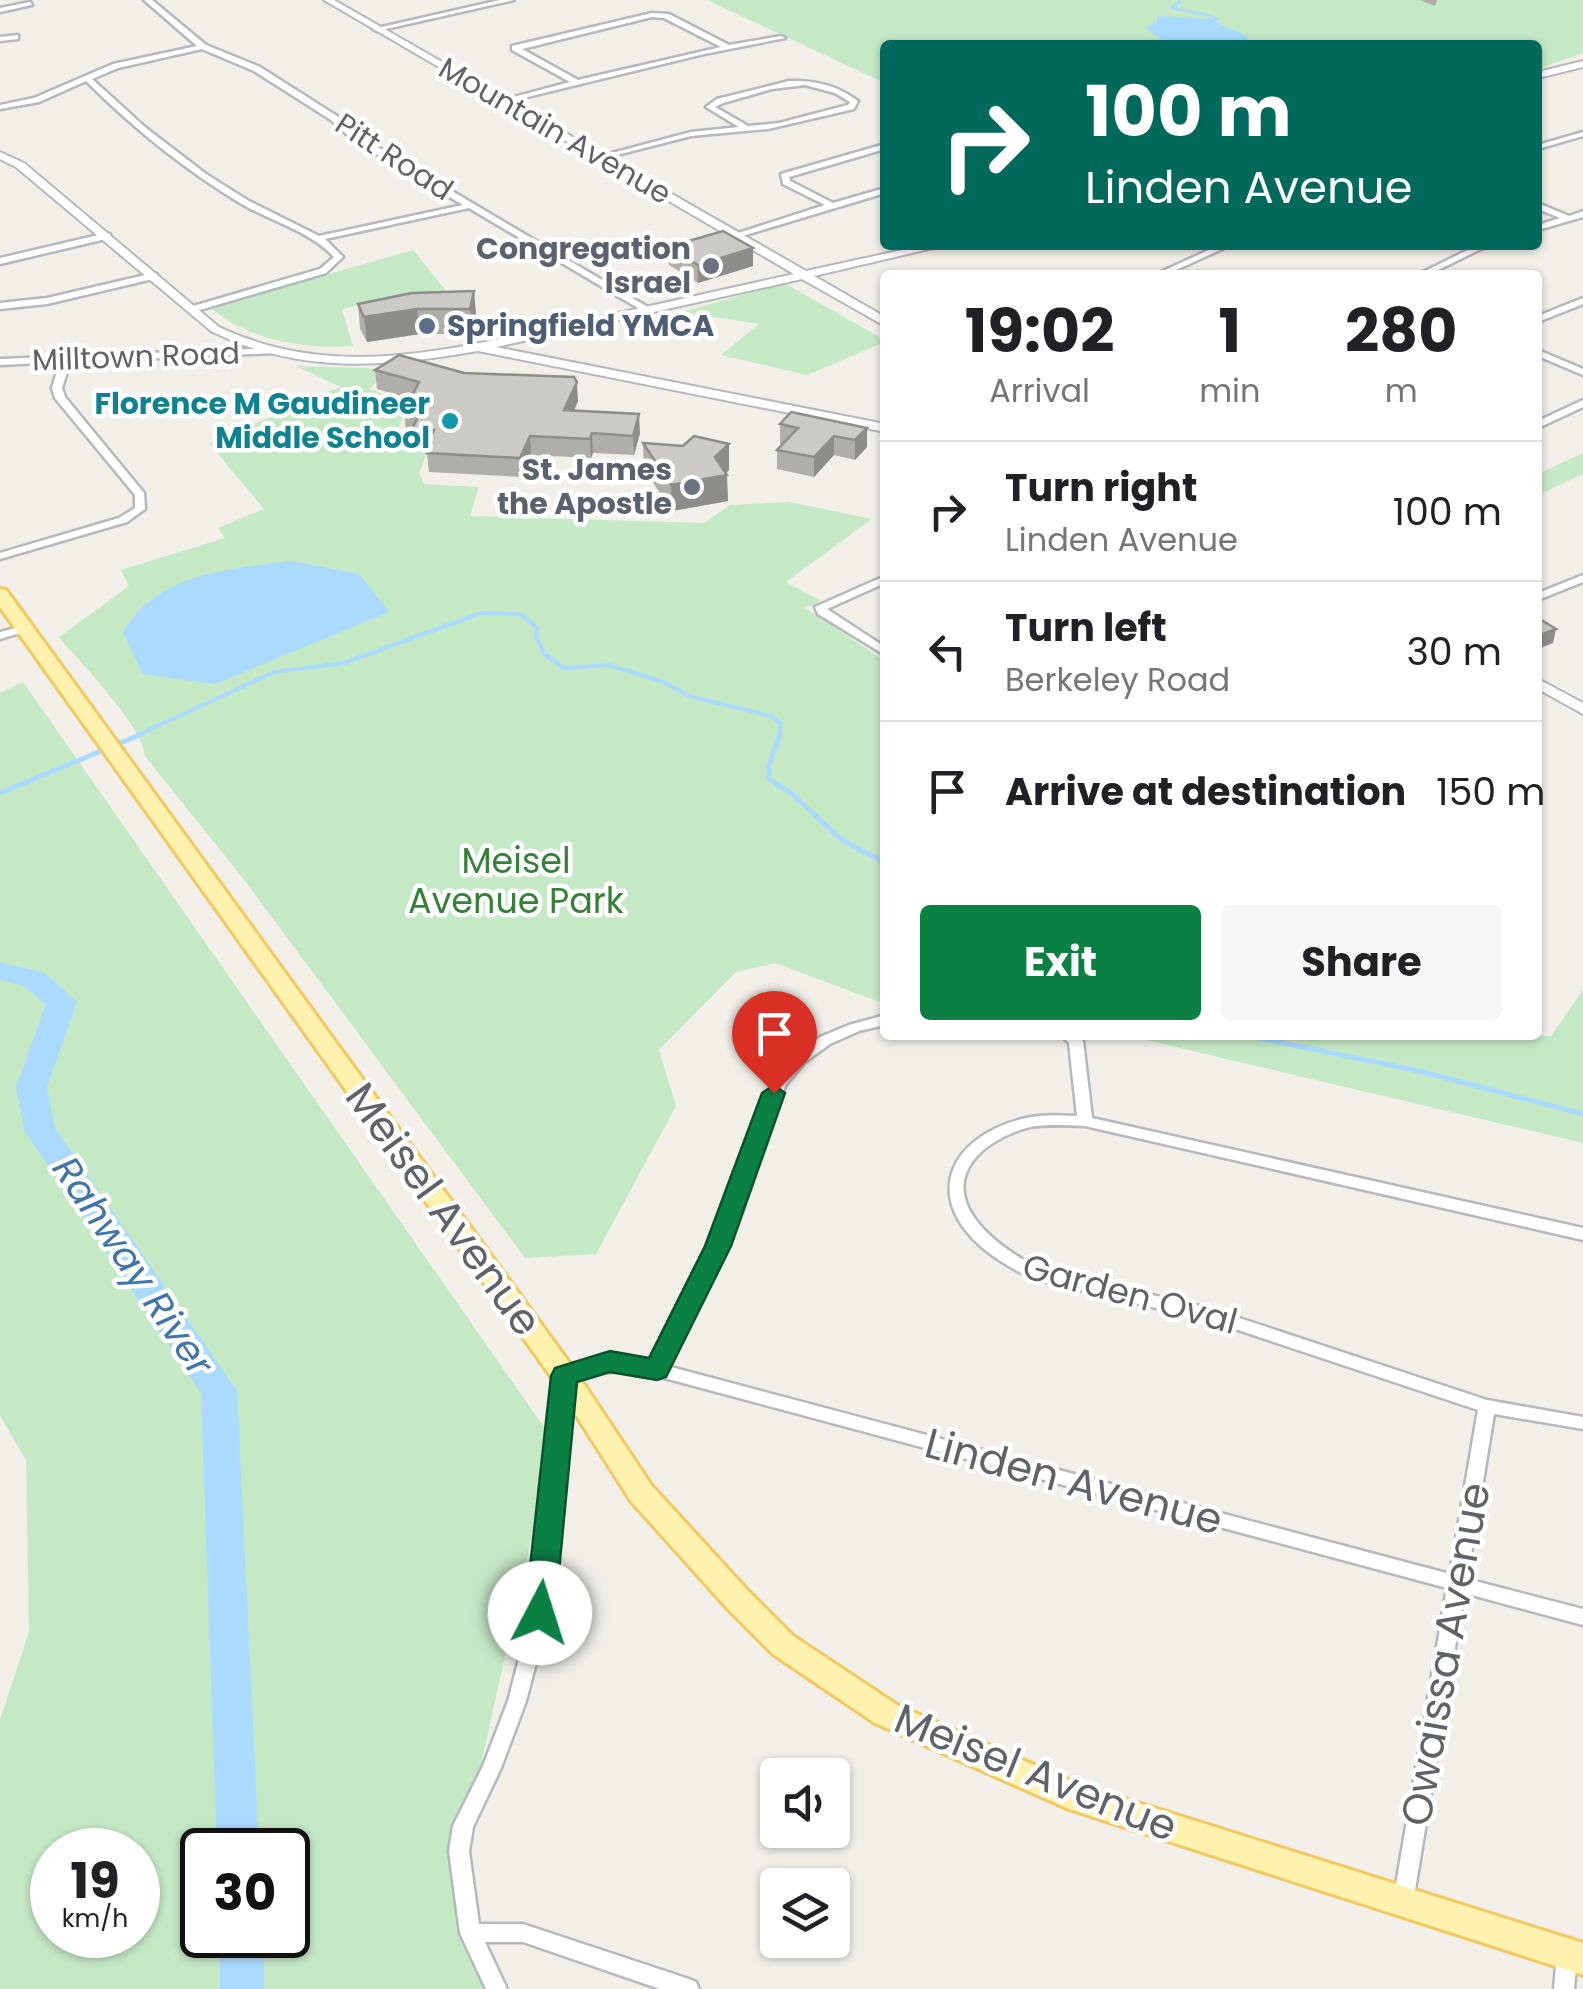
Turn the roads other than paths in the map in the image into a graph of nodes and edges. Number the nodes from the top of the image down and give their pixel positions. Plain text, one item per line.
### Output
1 (148, 0) edge
2 (328, 0) edge
3 (510, 0) edge
4 (30, 4) dead end
5 (0, 10) edge
6 (377, 29) junction
7 (15, 37) dead end
8 (781, 38) dead end
9 (0, 39) edge
10 (204, 47) junction
11 (729, 48) junction
12 (1583, 64) edge
13 (1542, 74) edge
14 (88, 79) junction
15 (577, 83) junction
16 (503, 101) junction
17 (0, 107) edge
18 (747, 128) junction
19 (1583, 134) edge
20 (1542, 146) edge
21 (880, 147) edge
22 (1, 153) edge
23 (601, 157) junction
24 (880, 192) edge
25 (468, 206) junction
26 (833, 206) junction
27 (1542, 208) edge
28 (1583, 214) edge
29 (1569, 218) junction
30 (1542, 227) edge
31 (736, 235) junction
32 (106, 236) junction
33 (316, 238) junction
34 (917, 250) edge
35 (1216, 250) edge
36 (1463, 250) edge
37 (1472, 250) edge
38 (1467, 252) junction
39 (0, 262) edge
40 (1170, 270) edge
41 (1431, 270) edge
42 (802, 275) junction
43 (154, 276) junction
44 (1583, 300) edge
45 (0, 306) edge
46 (194, 309) junction
47 (646, 309) junction
48 (1542, 317) edge
49 (880, 319) edge
50 (478, 347) junction
51 (272, 351) junction
52 (1542, 354) edge
53 (66, 360) junction
54 (0, 362) edge
55 (1583, 372) edge
56 (1583, 404) edge
57 (1542, 423) edge
58 (880, 427) edge
59 (0, 556) edge
60 (1583, 578) edge
61 (880, 581) edge
62 (0, 594) edge
63 (1542, 595) edge
64 (26, 628) junction
65 (0, 636) edge
66 (880, 649) edge
67 (1542, 685) edge
68 (1583, 709) edge
69 (880, 1022) edge
70 (1074, 1040) edge
71 (1086, 1121) junction
72 (1583, 1234) edge
73 (657, 1370) junction
74 (564, 1376) junction
75 (1487, 1406) junction
76 (1583, 1423) edge
77 (1457, 1583) junction
78 (1583, 1617) edge
79 (1404, 1902) junction
80 (470, 1933) junction
81 (1575, 1956) edge
82 (497, 1989) edge
83 (689, 1989) edge
84 (1564, 1989) edge

1 - 10 street, Pitt Road
2 - 6 street, Mountain Avenue
3 - 6 street
4 - 5 street
6 - 16 street, Mountain Avenue
7 - 9 street
8 - 11 street
10 - 14 street
10 - 25 street, Pitt Road
11 - 15 street
11 - 15 street
12 - 13 street
14 - 17 street
14 - 33 street
15 - 16 street
16 - 23 street, Mountain Avenue
18 - 18 street
18 - 23 street
19 - 20 street
21 - 26 street
22 - 32 street
23 - 31 street, Mountain Avenue
24 - 26 street
25 - 33 street
25 - 47 street, Pitt Road
26 - 31 street
27 - 29 street
28 - 29 street
29 - 30 street
31 - 42 street, Mountain Avenue
32 - 39 street
32 - 43 street
33 - 46 street
34 - 42 street
35 - 40 street
36 - 38 street
37 - 38 street
38 - 41 street
42 - 47 street
42 - 49 street, Mountain Avenue
43 - 45 street
43 - 46 street
44 - 48 street
46 - 51 street
47 - 50 street
50 - 51 street
50 - 58 street
51 - 53 street, Milltown Road
52 - 55 street
53 - 54 street, Milltown Road
53 - 59 street
56 - 57 street
60 - 63 street
61 - 66 street
62 - 64 main road, Meisel Avenue
64 - 65 street
64 - 74 main road, Meisel Avenue
67 - 68 street
69 - 73 street
70 - 71 street
71 - 72 street, Garden Oval
71 - 75 street, Garden Oval
73 - 74 street, Linden Avenue
73 - 77 street, Linden Avenue
74 - 79 main road, Meisel Avenue
74 - 80 street
75 - 76 street, Garden Oval
75 - 77 street, Owaissa Avenue
77 - 78 street, Linden Avenue
77 - 79 street, Owaissa Avenue
79 - 81 main road, Meisel Avenue
80 - 82 street
80 - 83 street
81 - 84 street

